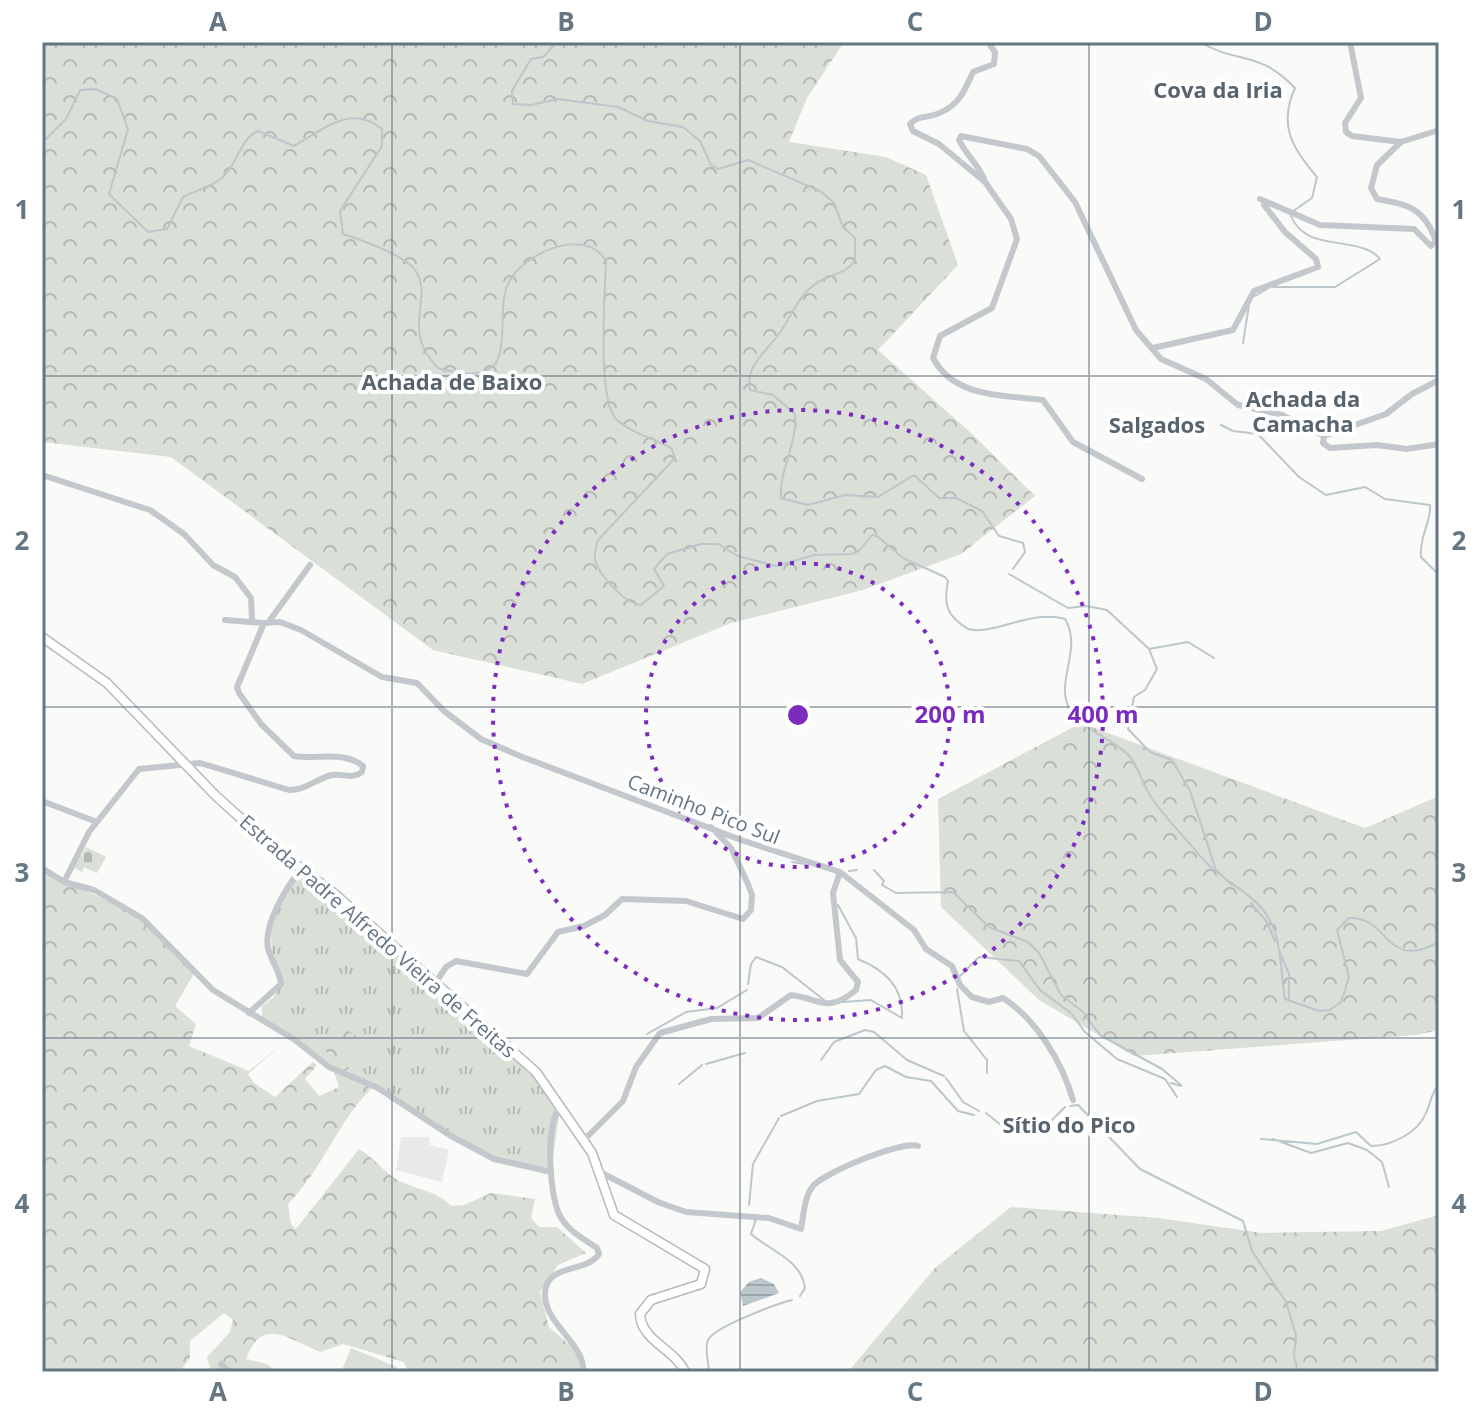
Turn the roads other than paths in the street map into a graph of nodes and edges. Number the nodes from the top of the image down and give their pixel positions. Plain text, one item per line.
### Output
1 (988, 42) edge
2 (1350, 42) edge
3 (1439, 130) edge
4 (1401, 142) junction
5 (985, 182) junction
6 (1153, 348) junction
7 (1439, 380) edge
8 (1324, 436) junction
9 (1439, 444) edge
10 (42, 475) edge
11 (1142, 479) dead end
12 (310, 565) dead end
13 (252, 619) junction
14 (225, 620) dead end
15 (267, 621) junction
16 (42, 637) edge
17 (185, 765) junction
18 (42, 801) edge
19 (97, 822) junction
20 (711, 827) junction
21 (42, 868) edge
22 (302, 868) junction
23 (840, 872) junction
24 (64, 882) junction
25 (436, 982) junction
26 (249, 1013) junction
27 (1073, 1100) dead end
28 (560, 1107) junction
29 (584, 1140) junction
30 (918, 1146) dead end
31 (551, 1172) junction
32 (600, 1172) junction
33 (221, 1364) dead end
34 (230, 1372) edge
35 (583, 1372) edge
36 (685, 1372) edge

1 - 5 street
2 - 4 street
3 - 4 street
4 - 6 street
5 - 6 street
5 - 11 street
6 - 8 street
7 - 8 street
8 - 9 street
10 - 13 street
12 - 15 street
13 - 14 street
13 - 15 street, Caminho Pico Sul
15 - 17 street
15 - 20 street, Caminho Pico Sul
16 - 17 main road, Estrada Padre Alfredo Vieira de Freitas
17 - 19 street
17 - 22 main road, Estrada Padre Alfredo Vieira de Freitas
18 - 19 street
19 - 24 street
20 - 23 street, Caminho Pico Sul
20 - 25 street
21 - 24 street
22 - 25 main road, Estrada Padre Alfredo Vieira de Freitas
22 - 26 street
23 - 27 street
23 - 29 street
24 - 26 street
25 - 28 main road, Estrada Padre Alfredo Vieira de Freitas
26 - 31 street
28 - 29 main road, Estrada Padre Alfredo Vieira de Freitas
28 - 31 street
29 - 32 main road, Estrada Padre Alfredo Vieira de Freitas
30 - 32 street
31 - 35 street
32 - 36 main road, Estrada Padre Alfredo Vieira de Freitas
33 - 34 street

